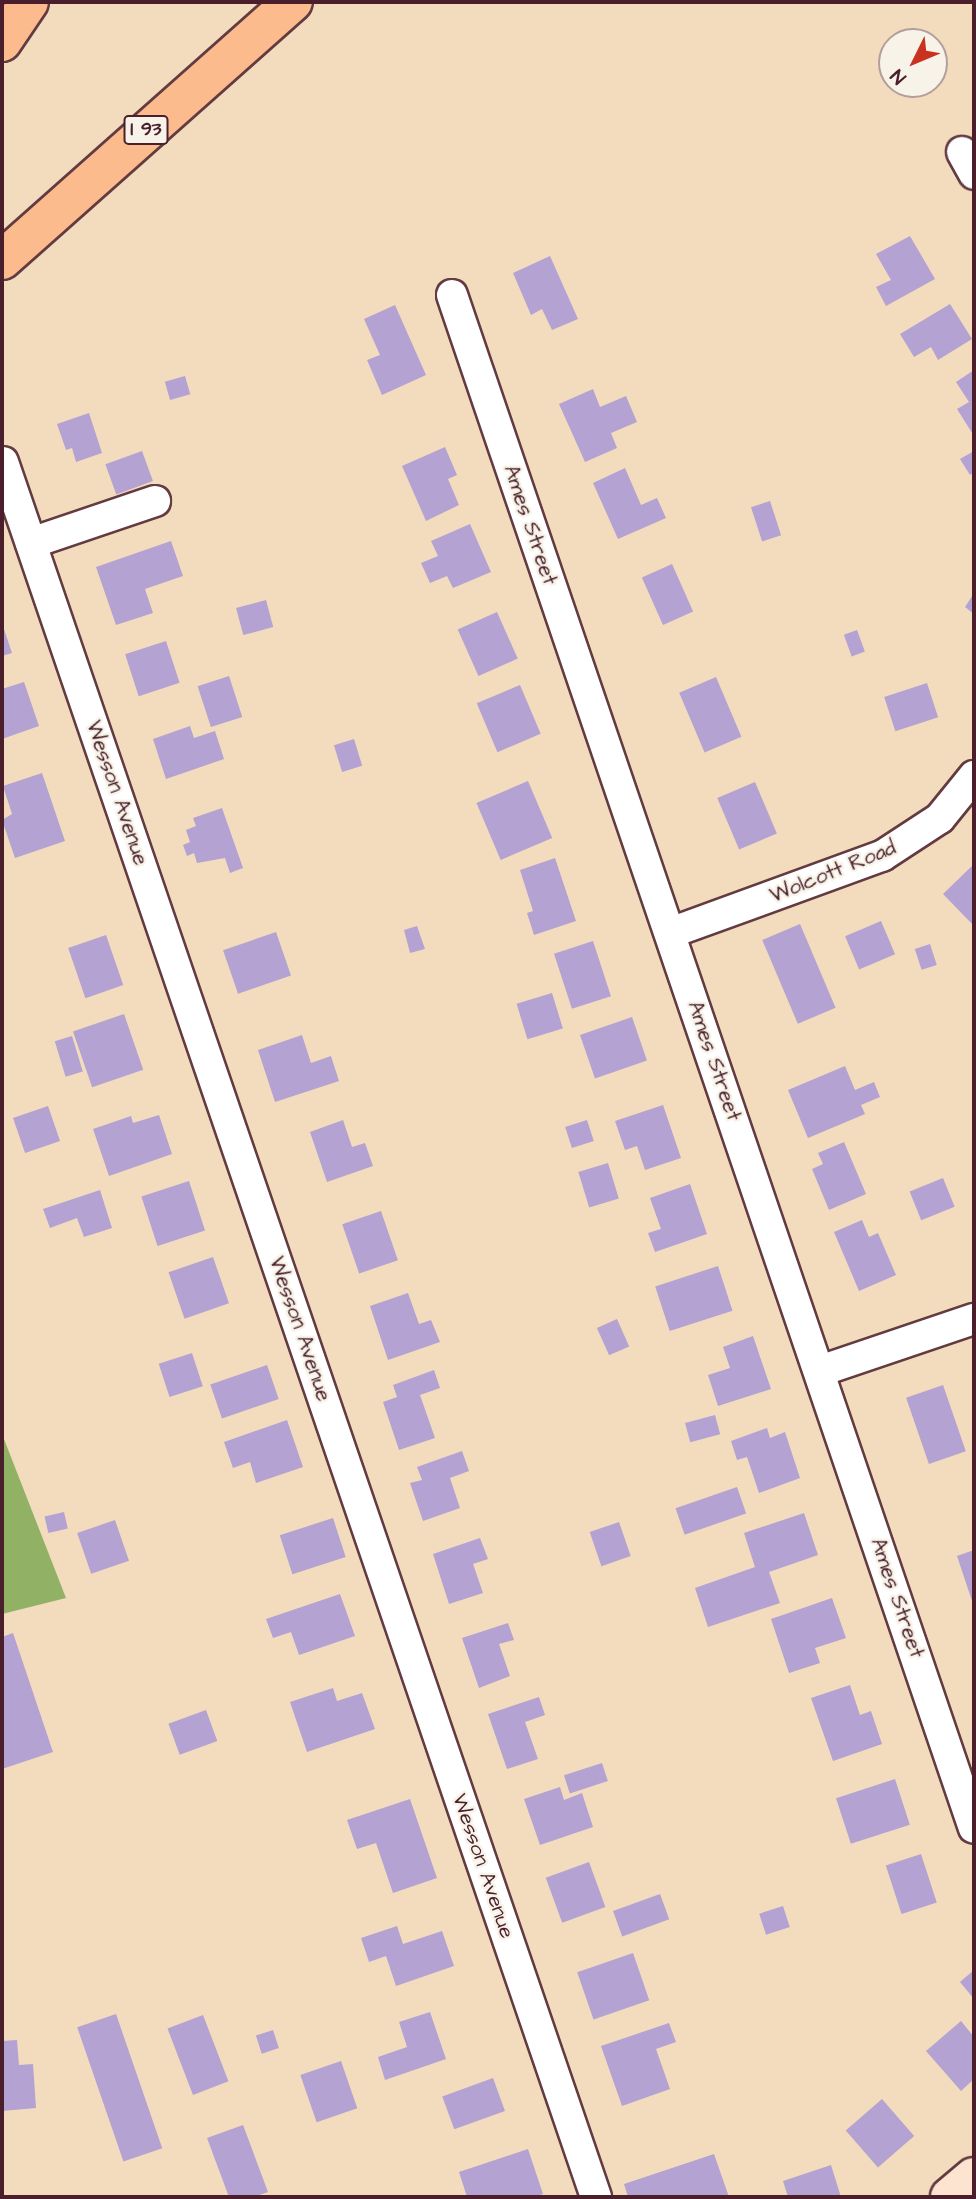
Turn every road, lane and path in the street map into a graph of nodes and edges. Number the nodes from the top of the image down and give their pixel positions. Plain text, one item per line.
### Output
1 (29, 2) edge
2 (293, 2) edge
3 (2, 42) edge
4 (2, 260) edge
5 (452, 295) dead end
6 (3, 462) edge
7 (155, 501) dead end
8 (31, 543) junction
9 (974, 776) edge
10 (670, 933) junction
11 (974, 1319) edge
12 (820, 1371) junction
13 (974, 1828) edge
14 (974, 2177) edge
15 (596, 2197) edge
16 (950, 2197) edge

1 - 3 highway
2 - 4 highway, I 93
5 - 10 street, Ames Street
6 - 8 street, Wesson Avenue
7 - 8 street
8 - 15 street, Wesson Avenue
9 - 10 street, Wolcott Road
10 - 12 street, Ames Street
11 - 12 street
12 - 13 street, Ames Street
14 - 16 main road

